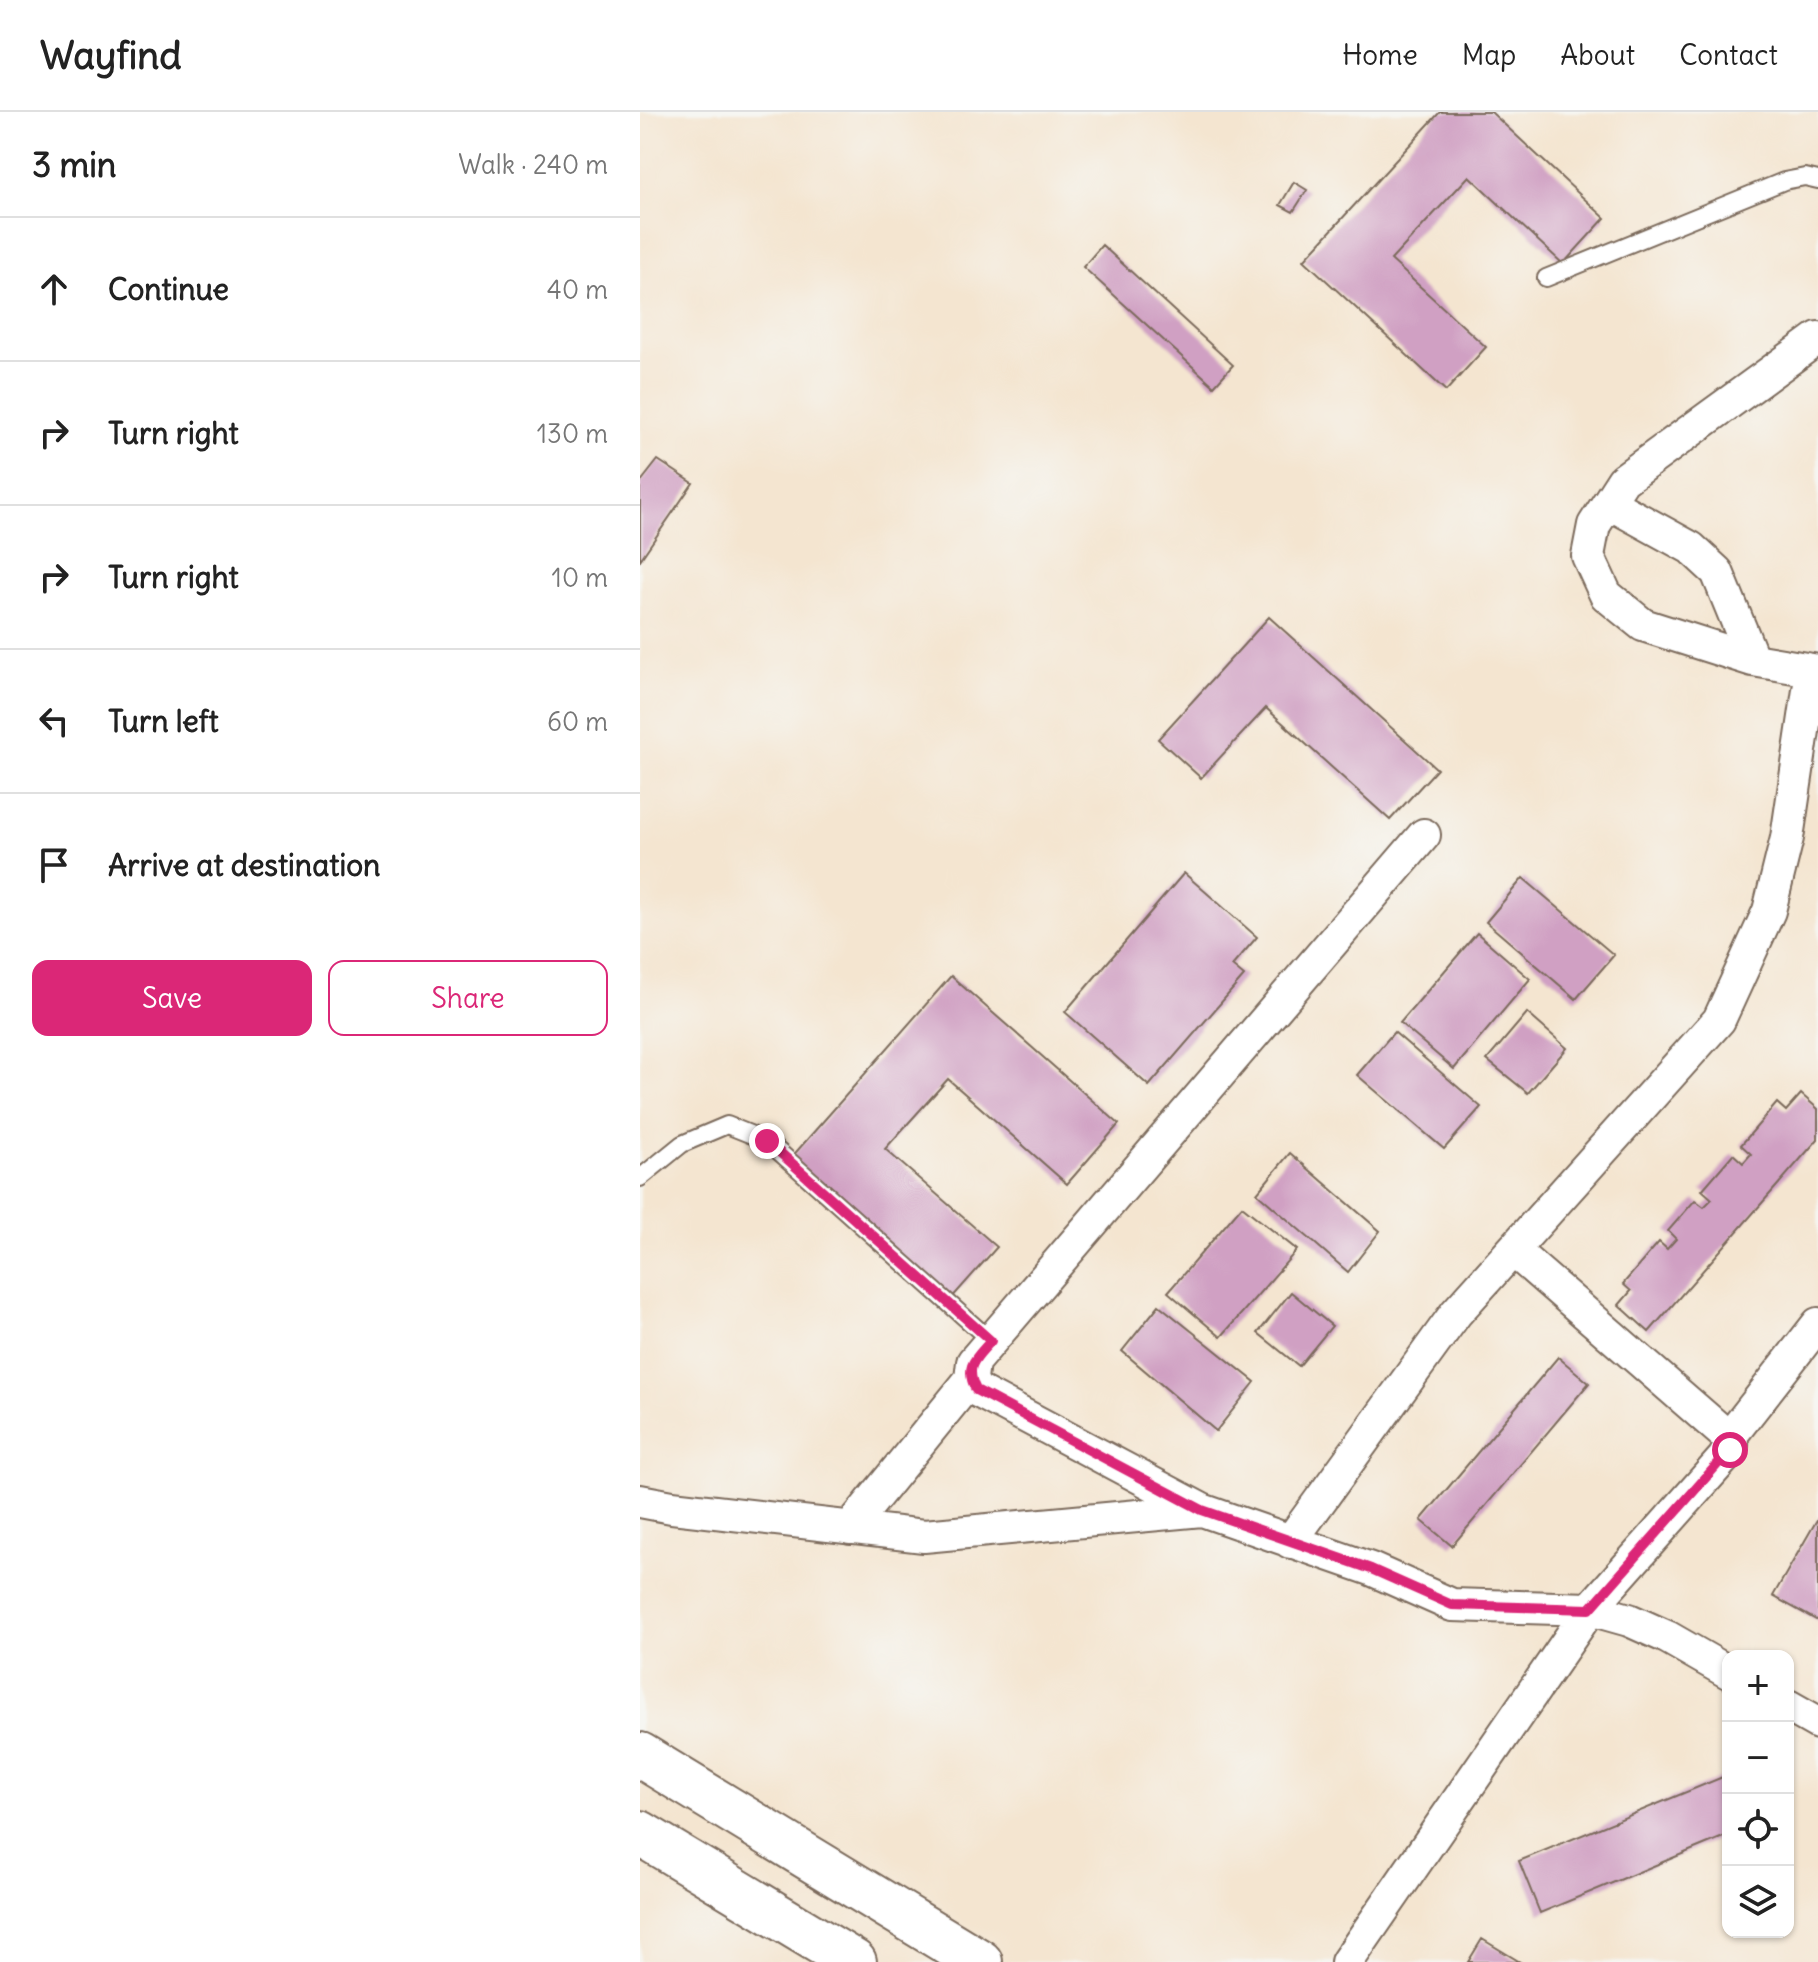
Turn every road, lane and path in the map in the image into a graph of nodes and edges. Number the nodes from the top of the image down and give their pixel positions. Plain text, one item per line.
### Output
1 (1818, 180) edge
2 (1546, 278) dead end
3 (1818, 338) edge
4 (1609, 503) junction
5 (1753, 660) junction
6 (1815, 670) edge
7 (1424, 835) dead end
8 (640, 1178) edge
9 (1514, 1251) junction
10 (1818, 1324) edge
11 (991, 1341) junction
12 (971, 1379) junction
13 (1729, 1438) junction
14 (640, 1501) edge
15 (1202, 1510) junction
16 (850, 1528) junction
17 (1290, 1542) junction
18 (1590, 1609) junction
19 (1722, 1669) edge
20 (1794, 1709) edge
21 (1818, 1723) edge
22 (640, 1755) edge
23 (640, 1833) edge
24 (854, 1962) edge
25 (980, 1962) edge
26 (1347, 1962) edge

1 - 2 lane
3 - 4 street
4 - 5 street
4 - 5 street
5 - 6 street
6 - 9 street
7 - 11 street
8 - 11 lane
9 - 13 street
9 - 17 street
10 - 13 street
11 - 12 street
12 - 15 street
12 - 16 street
13 - 18 street
14 - 16 street
15 - 16 street
15 - 17 street
17 - 18 street
18 - 19 street
18 - 26 street
20 - 21 street
22 - 25 main road
23 - 24 main road

